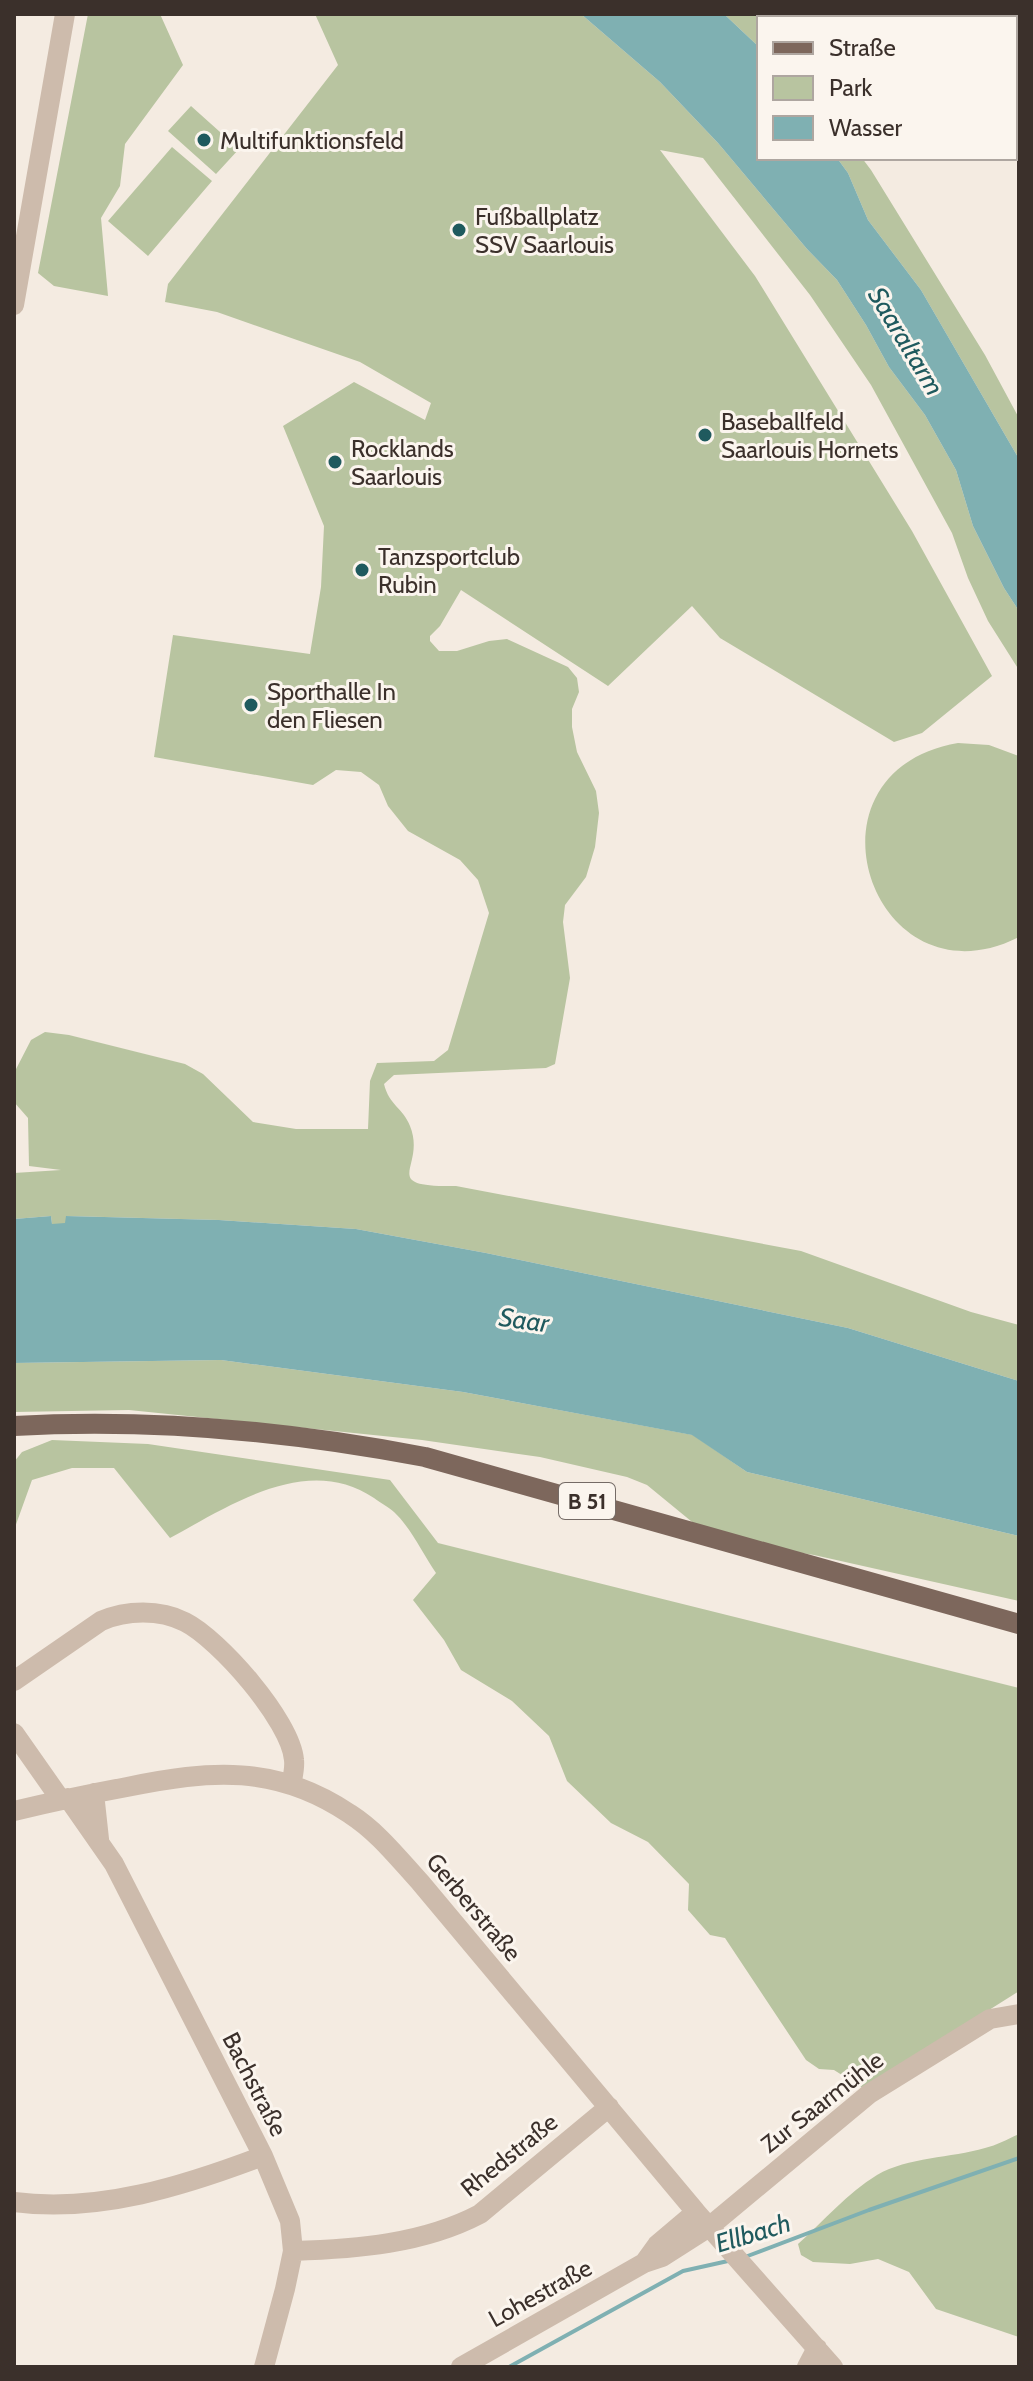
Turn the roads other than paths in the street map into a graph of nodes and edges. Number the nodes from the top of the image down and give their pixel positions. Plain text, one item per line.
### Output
1 (65, 14) edge
2 (14, 305) edge
3 (14, 1426) edge
4 (1019, 1624) edge
5 (14, 1681) edge
6 (14, 1733) edge
7 (291, 1785) junction
8 (94, 1793) junction
9 (65, 1799) junction
10 (14, 1811) edge
11 (99, 1839) junction
12 (1019, 2014) edge
13 (609, 2107) junction
14 (263, 2156) junction
15 (14, 2202) edge
16 (702, 2219) junction
17 (293, 2251) junction
18 (817, 2348) junction
19 (264, 2367) edge
20 (461, 2367) edge
21 (807, 2367) edge
22 (833, 2367) edge

1 - 2 street
3 - 4 main road, B 51
5 - 7 street
6 - 9 street, Bachstraße
7 - 8 street, Gerberstraße
7 - 13 street, Gerberstraße
8 - 9 street, Gerberstraße
8 - 11 street, Bachstraße
9 - 10 street, Gerberstraße
9 - 11 street, Bachstraße
11 - 14 street, Bachstraße
12 - 16 street, Zur Saarmühle
13 - 16 street, Gerberstraße
13 - 17 street, Rhedstraße
14 - 15 street
14 - 17 street, Bachstraße
16 - 18 street, Gerberstraße
16 - 20 street, Lohestraße
17 - 19 street, Bachstraße
18 - 21 street
18 - 22 street, Gerberstraße

